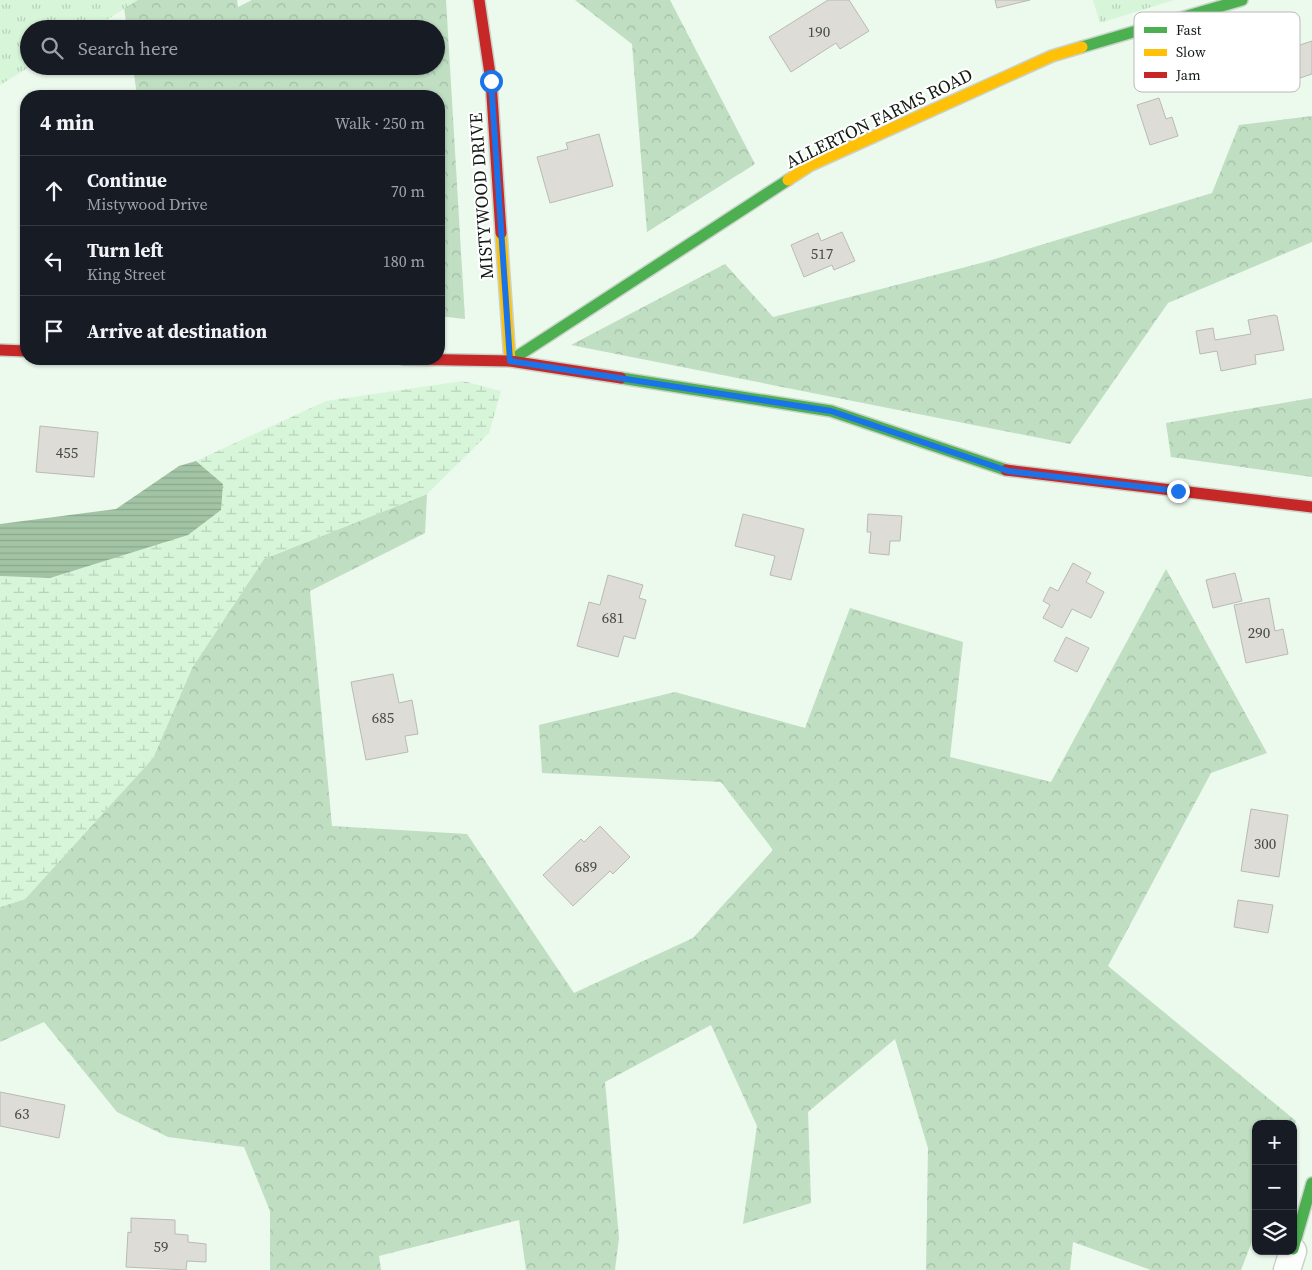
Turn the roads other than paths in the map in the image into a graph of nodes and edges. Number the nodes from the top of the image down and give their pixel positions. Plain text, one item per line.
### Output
1 (479, 0) edge
2 (1242, 0) edge
3 (1201, 12) edge
4 (1134, 32) edge
5 (0, 350) edge
6 (20, 351) edge
7 (445, 360) edge
8 (510, 361) junction
9 (1312, 507) edge
10 (1312, 1183) edge
11 (1297, 1236) edge
12 (1292, 1255) edge
13 (1287, 1270) edge

1 - 8 street, MISTYWOOD DRIVE
2 - 3 street, ALLERTON FARMS ROAD
4 - 8 street, ALLERTON FARMS ROAD
5 - 6 street
7 - 8 street
8 - 9 street
10 - 11 street
12 - 13 street

